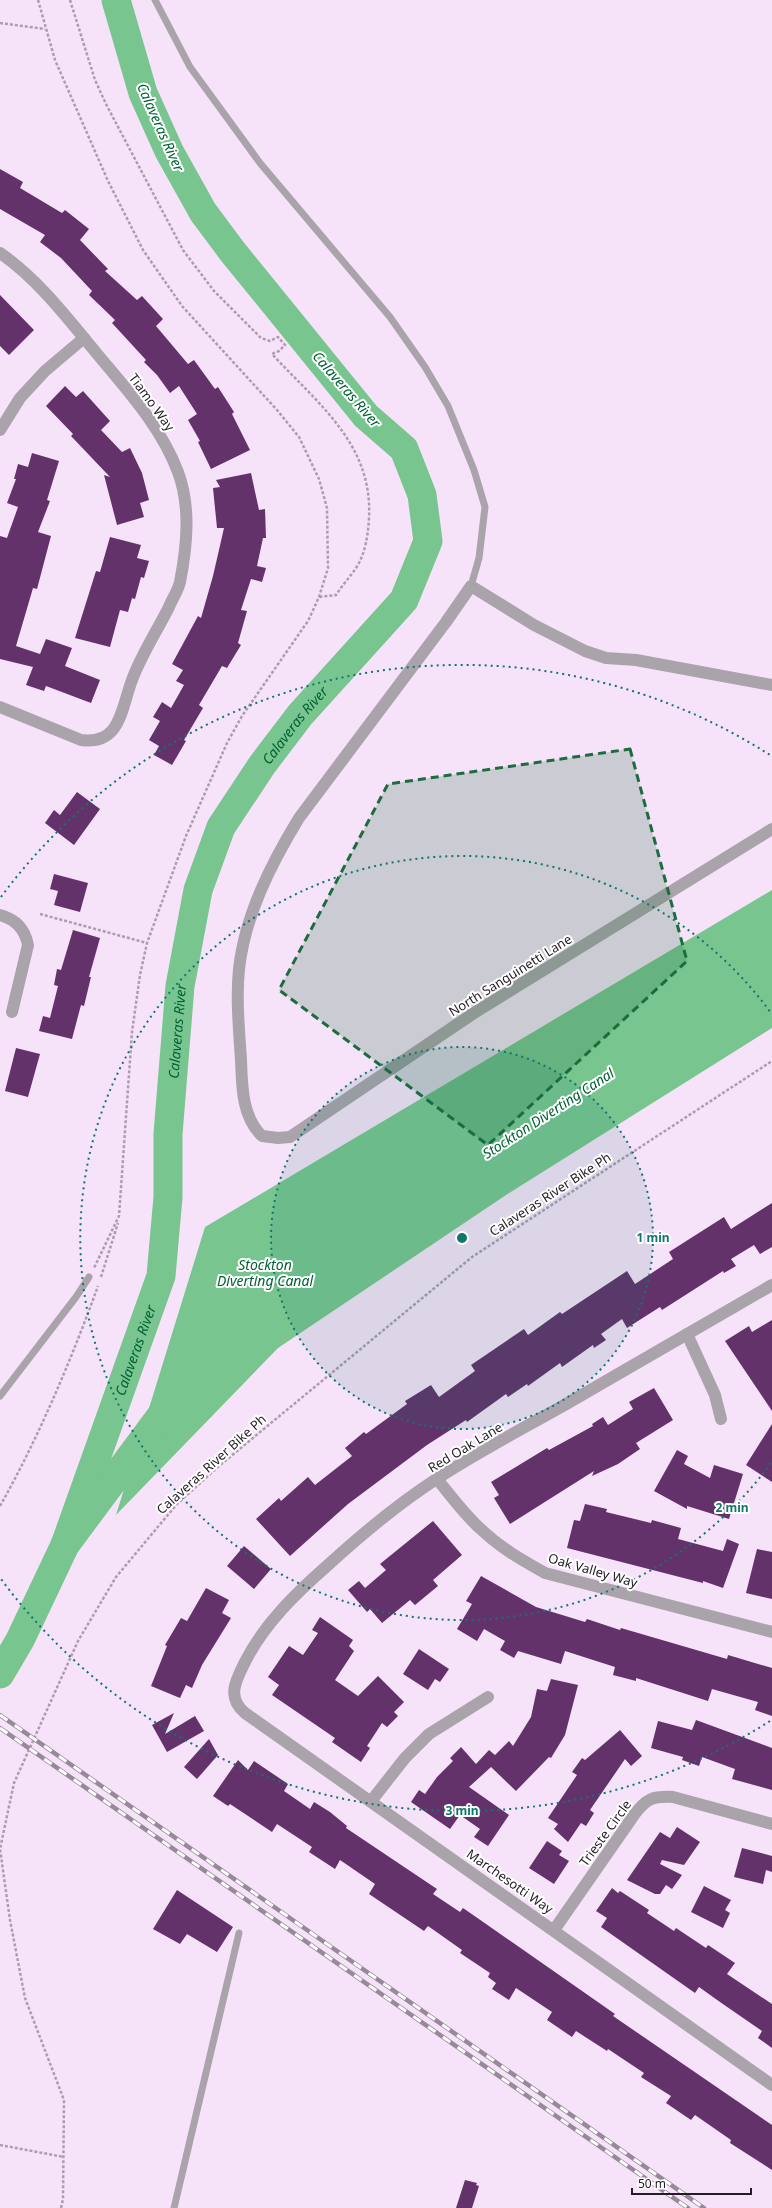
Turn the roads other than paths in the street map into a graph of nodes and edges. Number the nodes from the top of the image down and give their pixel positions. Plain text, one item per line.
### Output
1 (155, 0) edge
2 (0, 253) edge
3 (84, 338) junction
4 (0, 430) edge
5 (471, 586) junction
6 (772, 685) edge
7 (0, 707) edge
8 (772, 829) edge
9 (0, 915) edge
10 (12, 1012) dead end
11 (89, 1277) road end
12 (772, 1285) edge
13 (687, 1334) junction
14 (0, 1396) edge
15 (720, 1419) dead end
16 (437, 1479) junction
17 (772, 1632) edge
18 (234, 1698) joint
19 (488, 1698) dead end
20 (372, 1800) junction
21 (772, 1824) edge
22 (554, 1930) junction
23 (239, 1933) dead end
24 (772, 2084) edge
25 (174, 2208) edge

1 - 5 lane
2 - 3 street, Tiamo Way
3 - 4 street
3 - 7 street, Tiamo Way
5 - 6 street
5 - 8 street, North Sanguinetti Lane
9 - 10 street
11 - 14 lane
12 - 13 street, Red Oak Lane
13 - 15 street
13 - 16 street, Red Oak Lane
16 - 17 street, Oak Valley Way
16 - 18 street, Red Oak Lane
18 - 20 street, Marchesotti Way
19 - 20 street
20 - 22 street, Marchesotti Way
21 - 22 street, Trieste Circle
22 - 24 street, Marchesotti Way
23 - 25 lane

